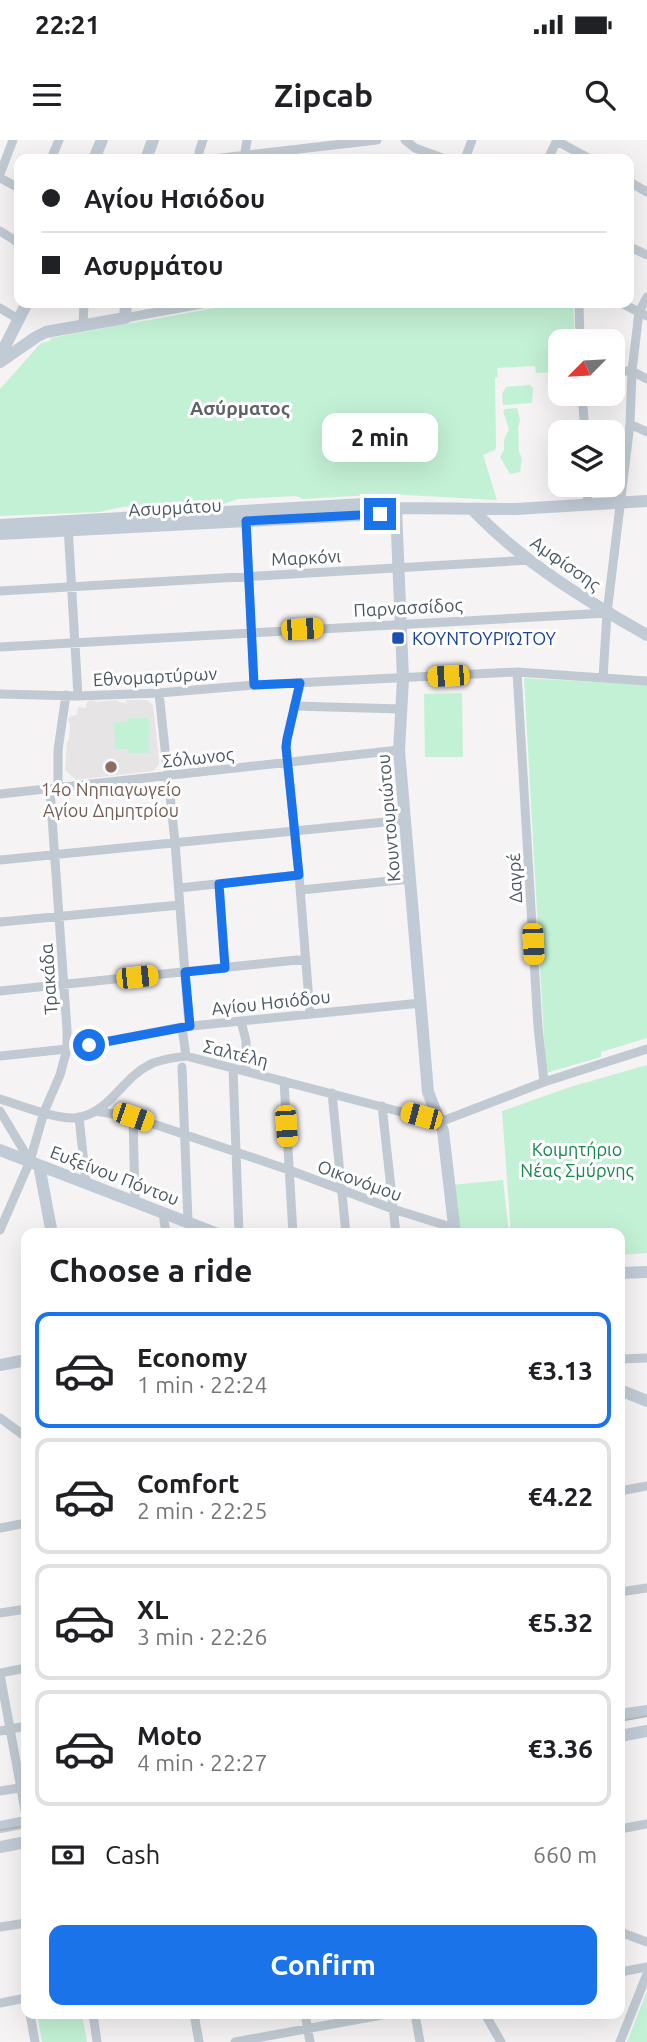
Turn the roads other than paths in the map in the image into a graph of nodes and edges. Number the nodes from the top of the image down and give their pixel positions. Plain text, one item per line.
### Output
1 (13, 140) edge
2 (377, 140) edge
3 (405, 140) edge
4 (557, 140) edge
5 (342, 141) edge
6 (295, 144) edge
7 (265, 154) edge
8 (431, 154) edge
9 (581, 154) edge
10 (0, 176) edge
11 (647, 297) edge
12 (0, 308) edge
13 (24, 308) edge
14 (84, 308) edge
15 (126, 308) edge
16 (170, 308) edge
17 (579, 308) edge
18 (643, 314) edge
19 (125, 318) junction
20 (18, 319) junction
21 (83, 324) junction
22 (580, 329) edge
23 (27, 343) junction
24 (0, 356) edge
25 (0, 362) edge
26 (625, 371) edge
27 (632, 371) junction
28 (0, 375) edge
29 (647, 379) edge
30 (630, 424) junction
31 (647, 432) edge
32 (588, 497) edge
33 (647, 501) edge
34 (619, 503) junction
35 (588, 504) junction
36 (394, 508) junction
37 (472, 509) junction
38 (246, 521) junction
39 (0, 525) edge
40 (68, 525) junction
41 (0, 534) edge
42 (530, 560) junction
43 (399, 568) junction
44 (249, 576) junction
45 (72, 587) junction
46 (0, 591) edge
47 (607, 612) junction
48 (401, 623) junction
49 (252, 632) junction
50 (647, 635) edge
51 (75, 642) junction
52 (0, 647) edge
53 (517, 672) junction
54 (603, 678) junction
55 (402, 679) junction
56 (647, 681) edge
57 (300, 683) junction
58 (254, 685) junction
59 (159, 693) junction
60 (0, 694) edge
61 (66, 695) junction
62 (78, 696) junction
63 (294, 706) junction
64 (401, 709) junction
65 (399, 750) junction
66 (288, 764) junction
67 (168, 776) junction
68 (54, 788) junction
69 (0, 794) edge
70 (405, 820) junction
71 (294, 830) junction
72 (175, 842) junction
73 (54, 855) junction
74 (0, 860) edge
75 (299, 875) junction
76 (410, 879) junction
77 (219, 884) junction
78 (178, 888) junction
79 (301, 890) junction
80 (180, 905) junction
81 (59, 917) junction
82 (0, 922) edge
83 (306, 959) junction
84 (225, 968) junction
85 (185, 972) junction
86 (64, 985) junction
87 (0, 991) edge
88 (421, 1003) junction
89 (310, 1014) junction
90 (241, 1021) junction
91 (186, 1027) junction
92 (66, 1049) junction
93 (647, 1049) edge
94 (0, 1056) edge
95 (186, 1056) junction
96 (182, 1067) dead end
97 (233, 1068) junction
98 (246, 1071) junction
99 (284, 1081) junction
100 (544, 1082) junction
101 (332, 1093) junction
102 (0, 1099) edge
103 (382, 1106) junction
104 (0, 1111) edge
105 (95, 1111) junction
106 (44, 1112) junction
107 (79, 1117) junction
108 (133, 1117) junction
109 (440, 1122) junction
110 (185, 1135) junction
111 (0, 1150) edge
112 (236, 1153) junction
113 (34, 1163) junction
114 (289, 1170) junction
115 (86, 1183) junction
116 (341, 1189) junction
117 (135, 1202) junction
118 (393, 1209) junction
119 (163, 1213) junction
120 (188, 1222) junction
121 (50, 1228) edge
122 (165, 1228) edge
123 (203, 1228) edge
124 (239, 1228) edge
125 (293, 1228) edge
126 (345, 1228) edge
127 (395, 1228) edge
128 (446, 1228) edge
129 (454, 1228) edge
130 (0, 1230) edge
131 (647, 1272) edge
132 (625, 1273) edge
133 (647, 1358) edge
134 (21, 1361) edge
135 (625, 1361) edge
136 (0, 1365) edge
137 (625, 1392) edge
138 (647, 1401) edge
139 (0, 1418) edge
140 (21, 1433) edge
141 (647, 1489) edge
142 (625, 1491) edge
143 (21, 1524) edge
144 (0, 1528) edge
145 (647, 1588) edge
146 (625, 1591) edge
147 (21, 1610) edge
148 (0, 1613) edge
149 (21, 1669) edge
150 (0, 1673) edge
151 (647, 1711) edge
152 (625, 1714) edge
153 (5, 1730) edge
154 (647, 1731) edge
155 (625, 1735) edge
156 (21, 1778) edge
157 (21, 1788) edge
158 (0, 1791) edge
159 (21, 1823) edge
160 (646, 1826) edge
161 (0, 1827) edge
162 (625, 1828) edge
163 (21, 1843) edge
164 (0, 1846) edge
165 (21, 1924) edge
166 (0, 1927) edge
167 (625, 1934) edge
168 (647, 1942) edge
169 (647, 1967) edge
170 (625, 1971) edge
171 (647, 1974) edge
172 (21, 1999) edge
173 (0, 2003) edge
174 (31, 2019) edge
175 (94, 2019) edge
176 (195, 2019) edge
177 (305, 2019) edge
178 (360, 2019) edge
179 (416, 2019) edge
180 (488, 2019) edge
181 (307, 2029) junction
182 (35, 2042) edge
183 (97, 2042) edge
184 (199, 2042) edge
185 (235, 2042) edge
186 (310, 2042) edge
187 (421, 2042) edge
188 (501, 2042) edge
189 (620, 2042) edge

1 - 10 street
2 - 5 street
3 - 8 street
4 - 9 street
5 - 6 street
6 - 7 street
11 - 18 street
12 - 20 street
13 - 20 street
14 - 21 street
15 - 19 street
16 - 19 street
17 - 22 street
18 - 27 street
19 - 21 street
20 - 24 street
21 - 23 street
23 - 25 street
23 - 28 street
26 - 27 street
27 - 29 street
27 - 30 street
30 - 31 street
30 - 34 street
32 - 35 street
33 - 34 street, Ασυρμάτου
34 - 35 street, Ασυρμάτου
34 - 47 street
35 - 37 street, Ασυρμάτου
36 - 37 street, Ασυρμάτου
36 - 38 street, Ασυρμάτου
36 - 40 street, Ασυρμάτου
36 - 43 street, Κουντουριώτου
37 - 42 street, Αμφίσσης
38 - 40 street, Ασυρμάτου
38 - 44 street
39 - 40 street, Ασυρμάτου
40 - 41 street, Ασυρμάτου
40 - 45 street
42 - 43 street, Μαρκόνι
42 - 47 street, Αμφίσσης
43 - 44 street, Μαρκόνι
43 - 48 street, Κουντουριώτου
44 - 45 street, Μαρκόνι
44 - 49 street
45 - 46 street, Μαρκόνι
45 - 51 street
47 - 48 street, Παρνασσίδος
47 - 50 street, Αμφίσσης
47 - 54 street
48 - 49 street, Παρνασσίδος
48 - 55 street, Κουντουριώτου
49 - 51 street, Παρνασσίδος
49 - 58 street
51 - 52 street, Παρνασσίδος
51 - 62 street
53 - 54 street, Εθνομαρτύρων
53 - 55 street, Εθνομαρτύρων
53 - 100 street, Δαγρέ
54 - 56 street, Εθνομαρτύρων
55 - 57 street, Εθνομαρτύρων
55 - 64 street, Κουντουριώτου
57 - 58 street, Εθνομαρτύρων
57 - 63 street
58 - 59 street, Εθνομαρτύρων
59 - 62 street, Εθνομαρτύρων
59 - 67 street
60 - 61 street, Εθνομαρτύρων
61 - 62 street, Εθνομαρτύρων
61 - 68 street, Τρακάδα
63 - 64 street
63 - 66 street
64 - 65 street, Κουντουριώτου
65 - 66 street, Σόλωνος
65 - 70 street, Κουντουριώτου
66 - 67 street, Σόλωνος
66 - 71 street
67 - 68 street, Σόλωνος
67 - 72 street
68 - 69 street, Σόλωνος
68 - 73 street, Τρακάδα
70 - 71 street
70 - 76 street, Κουντουριώτου
71 - 72 street
71 - 75 street
72 - 73 street
72 - 78 street
73 - 74 street
73 - 81 street, Τρακάδα
75 - 77 street
75 - 79 street
76 - 79 street
76 - 88 street, Κουντουριώτου
77 - 78 street
77 - 84 street
78 - 80 street
79 - 83 street
80 - 81 street
80 - 85 street
81 - 82 street
81 - 86 street, Τρακάδα
83 - 84 street
83 - 89 street
84 - 85 street
85 - 86 street
85 - 91 street
86 - 87 street
86 - 92 street, Τρακάδα
88 - 89 street, Αγίου Ησιόδου
88 - 109 street, Κουντουριώτου
89 - 90 street, Αγίου Ησιόδου
90 - 91 street, Αγίου Ησιόδου
90 - 98 street
91 - 92 street, Αγίου Ησιόδου
91 - 95 street
92 - 94 street, Αγίου Ησιόδου
92 - 106 street, Τρακάδα
93 - 100 street
95 - 97 street, Σαλτέλη
95 - 105 street, Σαλτέλη
96 - 110 street
97 - 98 street, Σαλτέλη
97 - 112 street
98 - 99 street, Σαλτέλη
99 - 101 street, Σαλτέλη
99 - 114 street
100 - 109 street
101 - 103 street, Σαλτέλη
101 - 116 street
102 - 106 street, Σαλτέλη
103 - 109 street, Σαλτέλη
103 - 118 street
104 - 113 street
105 - 107 street, Σαλτέλη
105 - 108 street, Οικονόμου
106 - 107 street, Σαλτέλη
106 - 113 street, Τρακάδα
107 - 115 street
108 - 110 street, Οικονόμου
108 - 117 street
109 - 129 street, Κουντουριώτου
110 - 112 street, Οικονόμου
110 - 120 street
111 - 113 street, Ευξείνου Πόντου
112 - 114 street, Οικονόμου
112 - 124 street
113 - 115 street, Ευξείνου Πόντου
113 - 121 street
113 - 130 street, Τρακάδα
114 - 116 street, Οικονόμου
114 - 125 street
115 - 117 street, Ευξείνου Πόντου
116 - 118 street, Οικονόμου
116 - 126 street
117 - 119 street, Ευξείνου Πόντου
118 - 127 street
118 - 128 street, Οικονόμου
119 - 120 street, Ευξείνου Πόντου
119 - 122 street
120 - 123 street, Ευξείνου Πόντου
131 - 132 street
133 - 135 street
134 - 136 street
137 - 138 street
139 - 140 street
141 - 142 street
143 - 144 street
145 - 146 street
147 - 148 street
149 - 150 street
150 - 153 street
151 - 152 street
153 - 156 street
154 - 155 street
157 - 158 street
159 - 161 street
160 - 162 street
163 - 164 street
165 - 166 street
167 - 168 street
169 - 170 street
171 - 189 street
172 - 173 street
174 - 182 street
175 - 183 street
176 - 184 street
177 - 181 street
178 - 181 street
179 - 187 street
180 - 188 street
181 - 185 street
181 - 186 street

